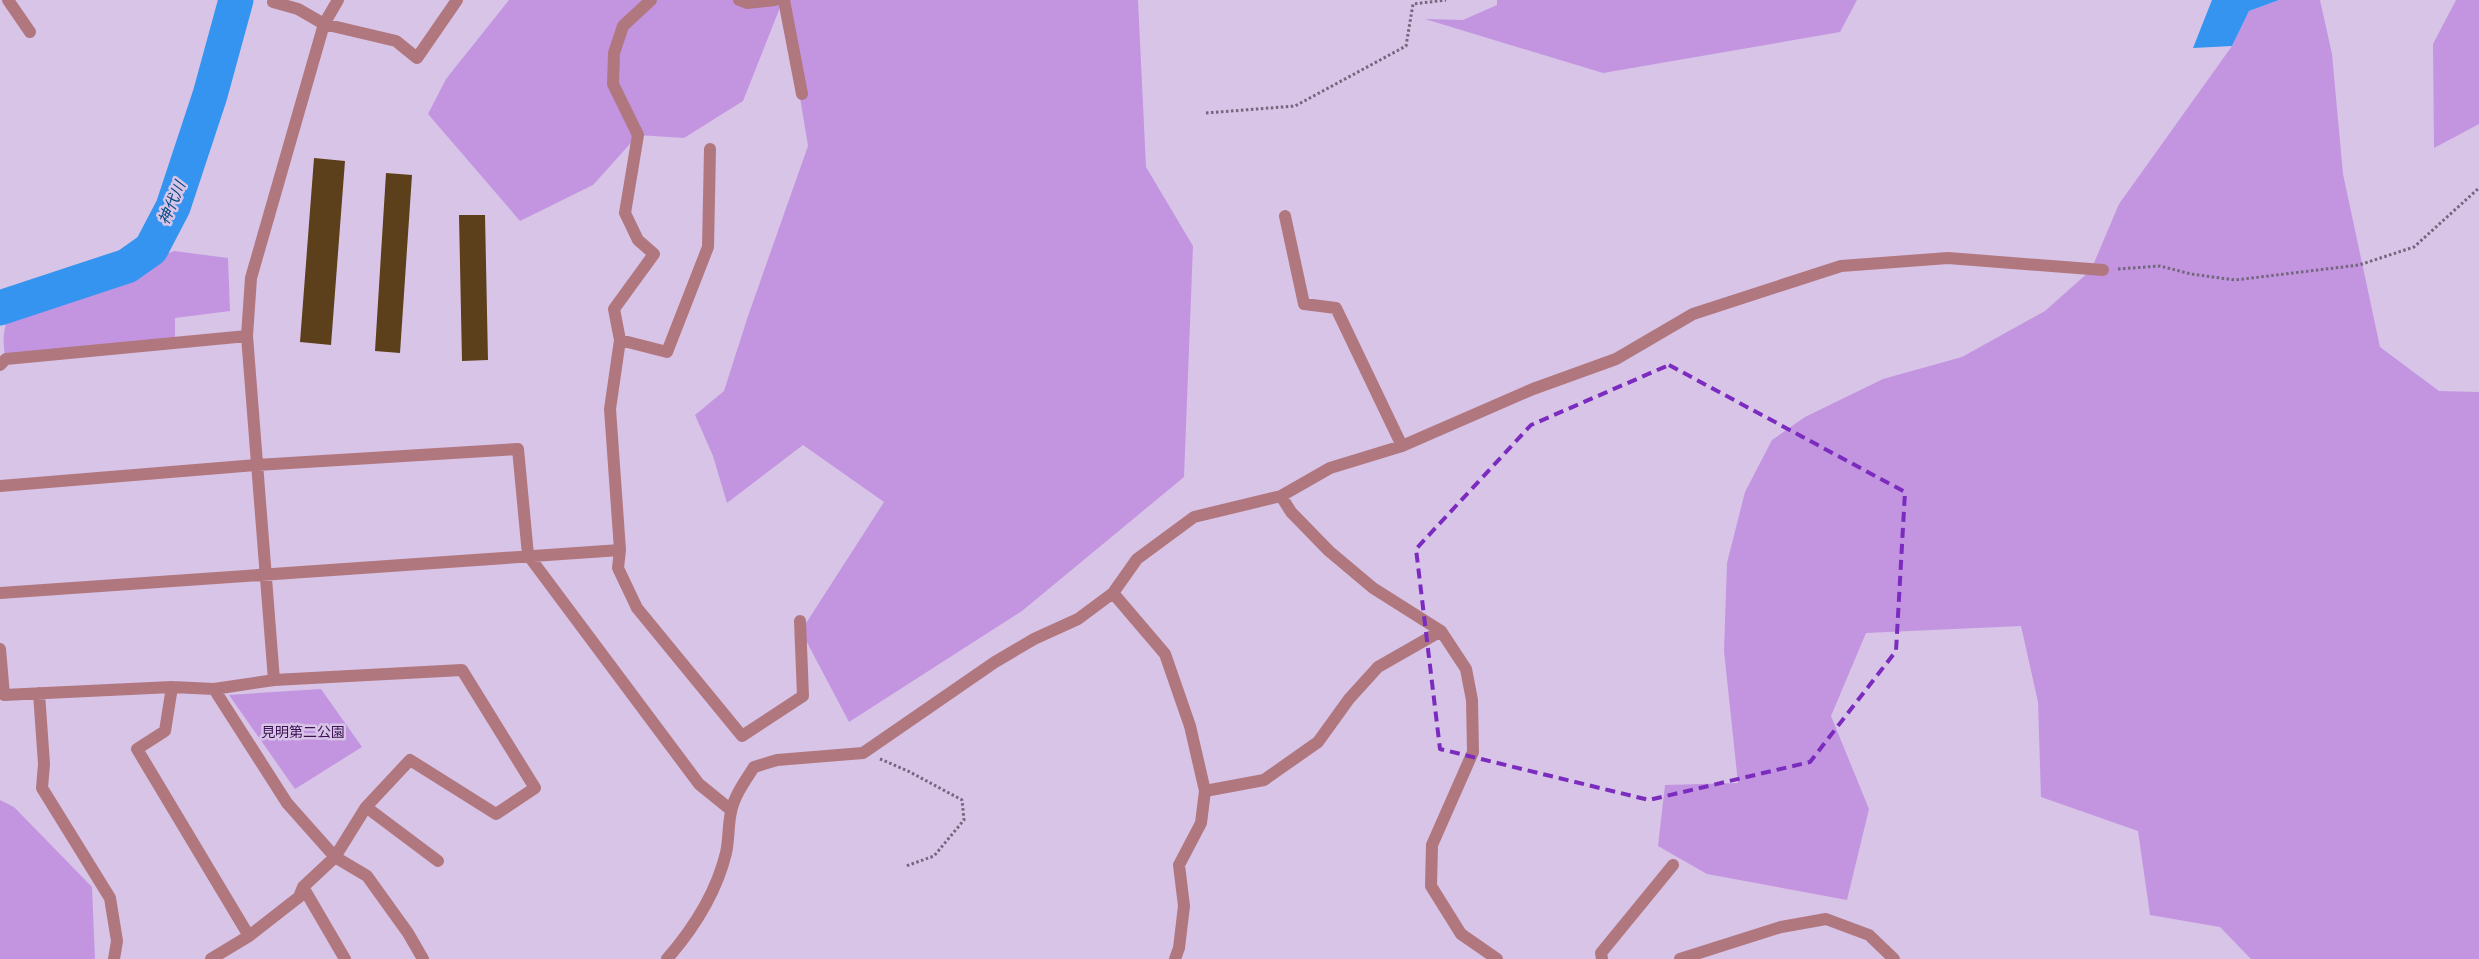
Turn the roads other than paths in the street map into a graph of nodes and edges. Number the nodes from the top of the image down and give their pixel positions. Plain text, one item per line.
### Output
1 (8, 0) edge
2 (274, 0) edge
3 (338, 0) edge
4 (458, 0) edge
5 (651, 0) edge
6 (739, 0) edge
7 (775, 0) edge
8 (784, 0) edge
9 (324, 24) junction
10 (30, 32) dead end
11 (802, 94) dead end
12 (710, 149) dead end
13 (1285, 216) dead end
14 (2103, 270) road end
15 (247, 336) junction
16 (620, 340) junction
17 (0, 365) edge
18 (1402, 446) junction
19 (257, 466) junction
20 (0, 486) edge
21 (1282, 496) junction
22 (620, 550) junction
23 (528, 555) junction
24 (265, 575) junction
25 (0, 593) edge
26 (1113, 593) junction
27 (800, 621) dead end
28 (1441, 631) junction
29 (0, 649) edge
30 (274, 680) junction
31 (172, 687) junction
32 (214, 689) junction
33 (38, 693) junction
34 (1205, 791) junction
35 (366, 807) junction
36 (731, 810) junction
37 (335, 857) junction
38 (438, 861) dead end
39 (1673, 865) dead end
40 (303, 887) junction
41 (249, 936) junction
42 (218, 957) edge
43 (114, 959) edge
44 (345, 959) edge
45 (424, 959) edge
46 (667, 959) edge
47 (1175, 959) edge
48 (1497, 959) edge
49 (1602, 959) edge
50 (1680, 959) edge
51 (1894, 959) edge

1 - 10 street
2 - 9 street
3 - 9 street
4 - 9 street
5 - 16 street
6 - 7 street
8 - 11 street
9 - 15 street
12 - 16 street
13 - 18 street
14 - 18 street
15 - 17 street
15 - 19 street
16 - 22 street
18 - 21 street
19 - 20 street
19 - 23 street
19 - 24 street
21 - 26 street
21 - 28 street
22 - 23 street
22 - 27 street
23 - 24 street
23 - 36 street
24 - 25 street
24 - 30 street
26 - 34 street
26 - 36 street
28 - 34 street
28 - 48 street
29 - 33 street
30 - 32 street
30 - 35 street
31 - 32 street
31 - 33 street
31 - 41 street
32 - 37 street
33 - 43 street
34 - 47 street
35 - 37 street
35 - 38 street
36 - 46 street
37 - 40 street
37 - 45 street
39 - 49 street
40 - 41 street
40 - 44 street
41 - 42 street
50 - 51 street

